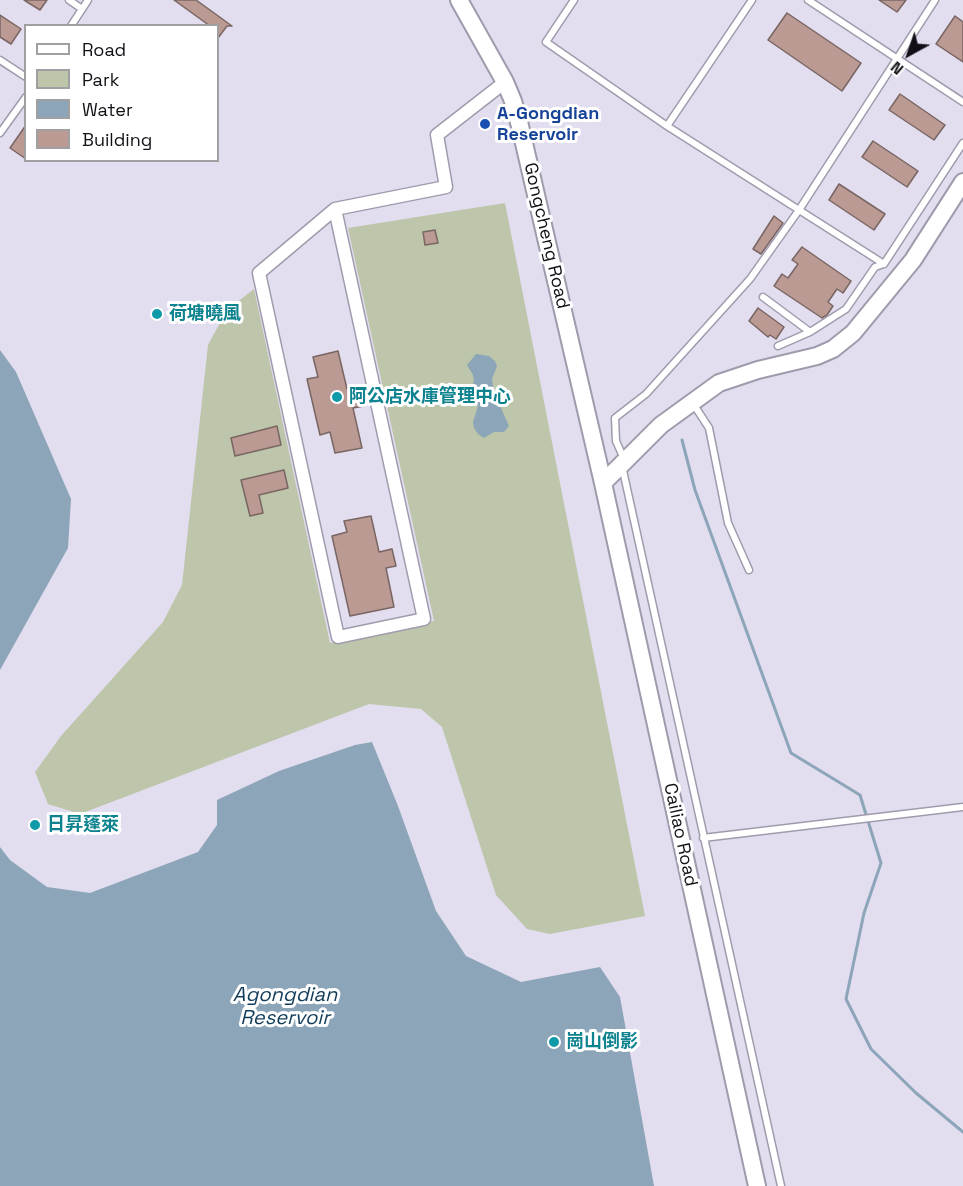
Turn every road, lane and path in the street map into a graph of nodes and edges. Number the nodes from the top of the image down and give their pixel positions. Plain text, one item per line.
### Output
1 (69, 0) edge
2 (88, 0) edge
3 (459, 0) edge
4 (574, 0) edge
5 (752, 0) edge
6 (808, 0) edge
7 (935, 0) edge
8 (82, 9) junction
9 (72, 24) edge
10 (898, 59) junction
11 (0, 60) edge
12 (24, 76) edge
13 (505, 82) junction
14 (24, 100) edge
15 (963, 102) edge
16 (667, 126) junction
17 (0, 133) edge
18 (963, 143) edge
19 (963, 182) edge
20 (335, 209) junction
21 (798, 210) junction
22 (884, 264) junction
23 (763, 297) dead end
24 (810, 332) junction
25 (778, 346) dead end
26 (692, 402) junction
27 (626, 459) junction
28 (603, 483) junction
29 (749, 570) dead end
30 (963, 807) edge
31 (703, 838) junction
32 (758, 1186) edge
33 (781, 1186) edge

1 - 8 lane
2 - 8 lane
3 - 13 street, Gongcheng Road
4 - 16 lane
5 - 16 lane
6 - 10 lane
7 - 10 lane
8 - 9 lane
10 - 15 lane
10 - 21 lane
11 - 12 lane
13 - 20 street
13 - 28 street, Gongcheng Road
14 - 17 lane
16 - 21 lane
18 - 22 lane
19 - 26 street
20 - 20 street
21 - 22 lane
21 - 27 lane
22 - 24 lane
23 - 24 lane
24 - 25 lane
26 - 27 street
26 - 29 lane
27 - 28 street
27 - 31 lane
28 - 32 street, Cailiao Road
30 - 31 lane
31 - 33 lane

